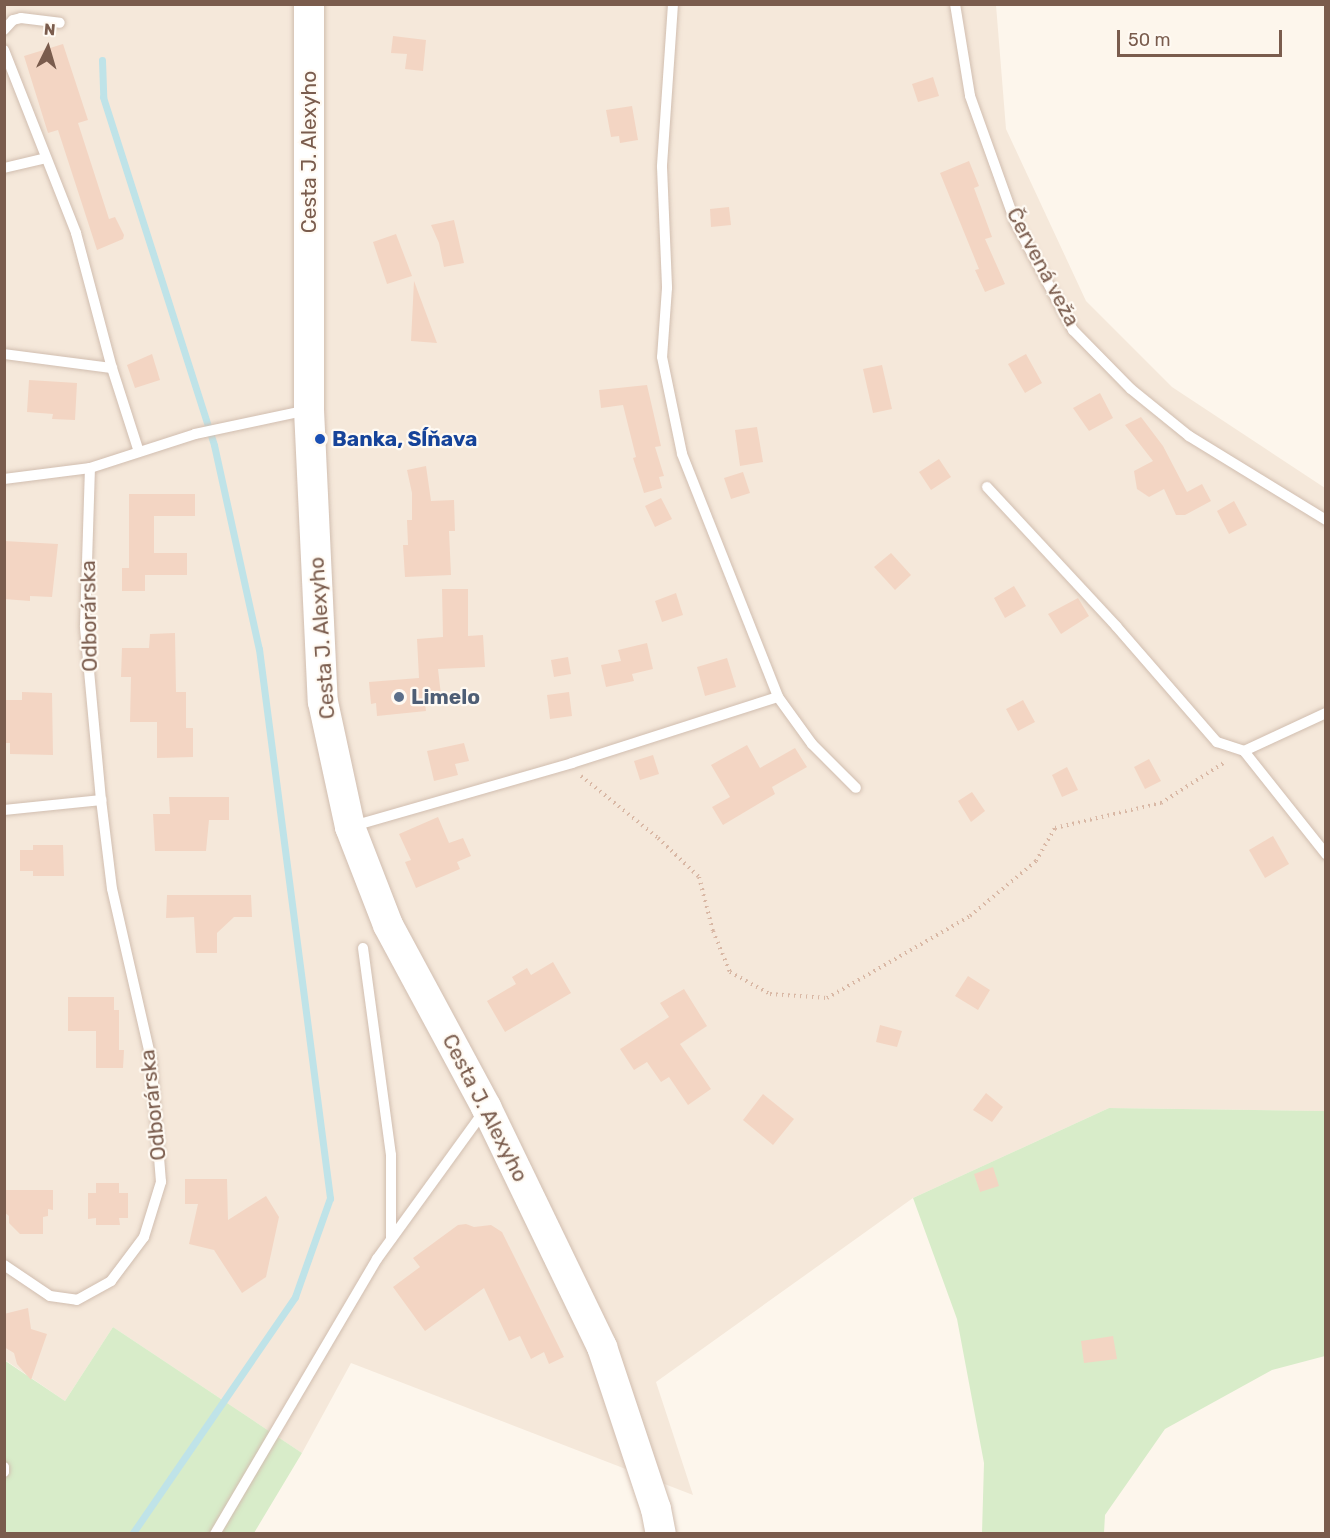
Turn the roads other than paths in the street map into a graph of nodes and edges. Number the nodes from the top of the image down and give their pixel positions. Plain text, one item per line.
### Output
1 (309, 4) edge
2 (673, 4) edge
3 (955, 4) edge
4 (60, 23) dead end
5 (4, 30) edge
6 (4, 50) edge
7 (46, 158) junction
8 (4, 168) edge
9 (4, 354) edge
10 (112, 368) junction
11 (309, 410) junction
12 (139, 452) junction
13 (90, 468) junction
14 (4, 479) edge
15 (987, 487) dead end
16 (1326, 520) edge
17 (778, 697) junction
18 (1326, 713) edge
19 (1244, 751) junction
20 (856, 788) dead end
21 (100, 800) junction
22 (4, 810) edge
23 (350, 827) junction
24 (1326, 854) edge
25 (363, 948) dead end
26 (486, 1107) junction
27 (391, 1240) junction
28 (4, 1265) edge
29 (4, 1467) edge
30 (4, 1472) edge
31 (215, 1533) edge
32 (661, 1533) edge

1 - 11 main road, Cesta J. Alexyho
2 - 17 lane
3 - 16 lane, Červená veža
4 - 5 lane
6 - 7 lane
7 - 8 lane
7 - 10 lane
9 - 10 lane
10 - 12 lane
11 - 12 lane
11 - 23 main road, Cesta J. Alexyho
12 - 13 lane
13 - 14 lane
13 - 21 lane, Odborárska
15 - 19 lane
17 - 20 lane
17 - 23 lane
18 - 19 lane
19 - 24 lane
21 - 22 lane
21 - 28 lane, Odborárska
23 - 26 main road, Cesta J. Alexyho
25 - 27 lane
26 - 27 lane
26 - 32 main road, Cesta J. Alexyho
27 - 31 lane
29 - 30 lane

